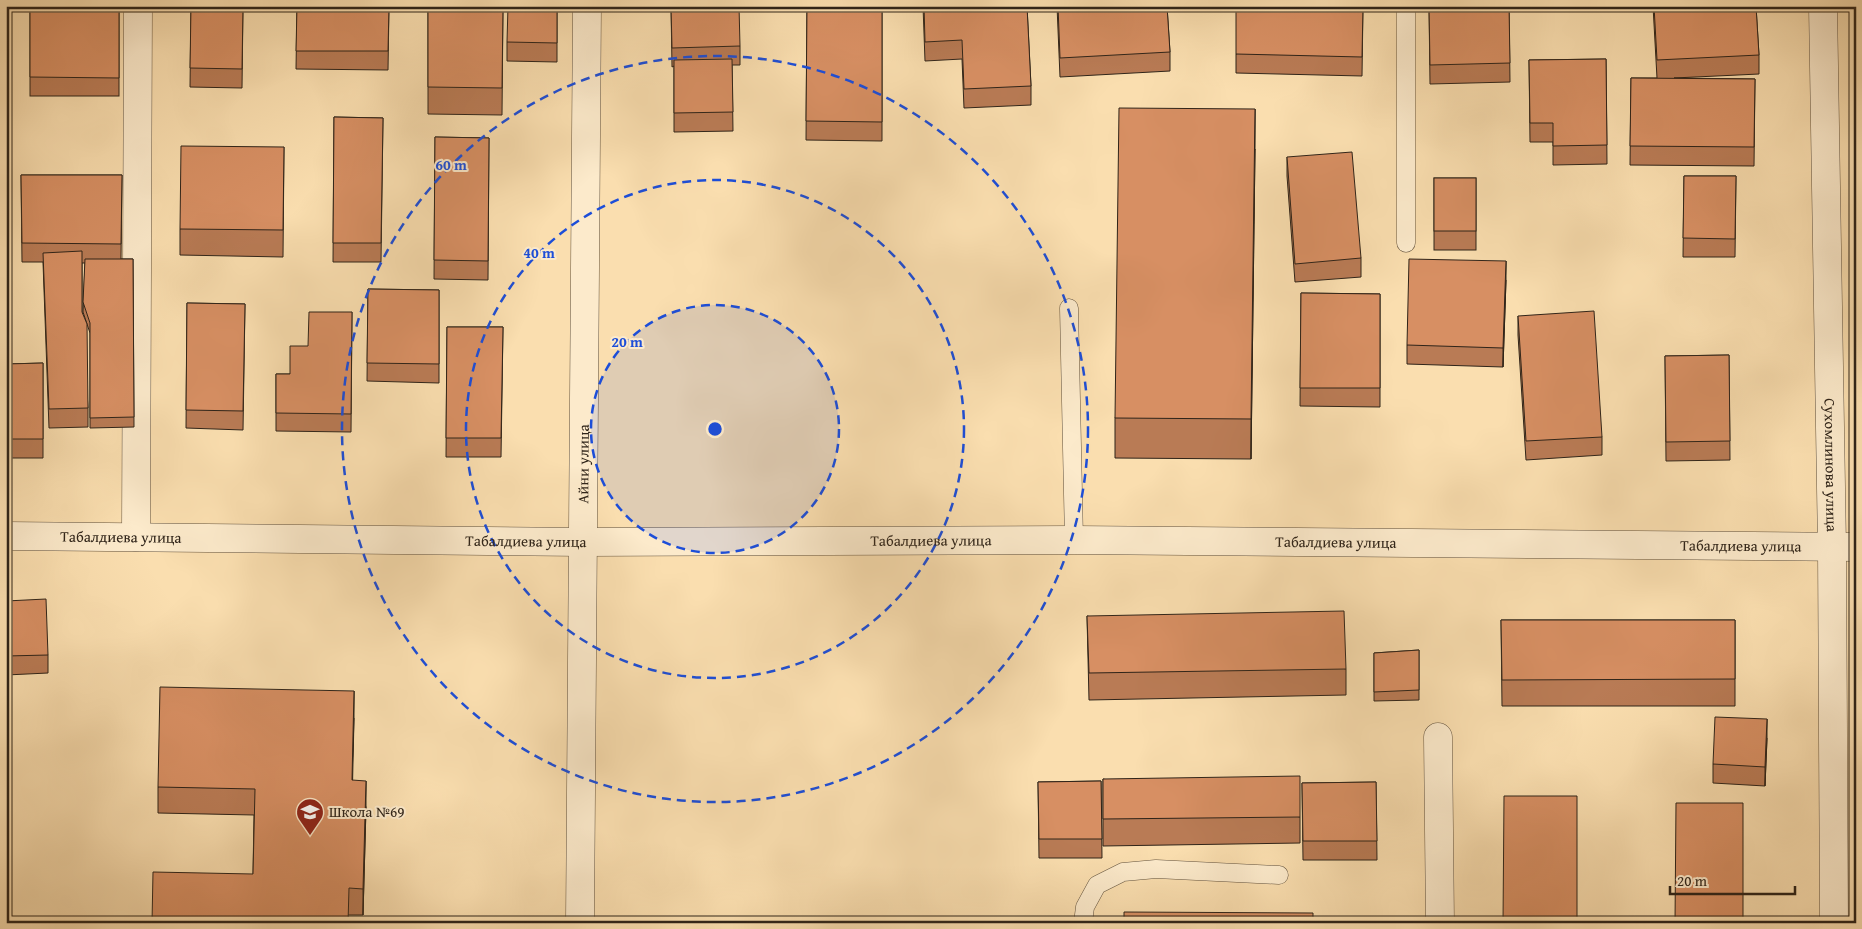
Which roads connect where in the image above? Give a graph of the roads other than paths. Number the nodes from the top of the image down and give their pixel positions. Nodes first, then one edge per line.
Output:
1 (138, 6) edge
2 (587, 6) edge
3 (1406, 6) edge
4 (1823, 6) edge
5 (1406, 243) dead end
6 (1069, 308) dead end
7 (6, 536) edge
8 (136, 537) junction
9 (1074, 540) junction
10 (583, 542) junction
11 (1844, 547) edge
12 (1438, 737) dead end
13 (1279, 875) dead end
14 (580, 923) edge
15 (1082, 923) edge
16 (1440, 923) edge
17 (1834, 923) edge

1 - 8 street
2 - 10 street, Айни улица
3 - 5 lane
4 - 11 street, Сухомлинова улица
6 - 9 lane
7 - 8 street, Табалдиева улица
8 - 10 street, Табалдиева улица
9 - 10 street, Табалдиева улица
9 - 11 street, Табалдиева улица
10 - 14 street, Айни улица
11 - 17 street, Сухомлинова улица
12 - 16 street
13 - 15 lane

